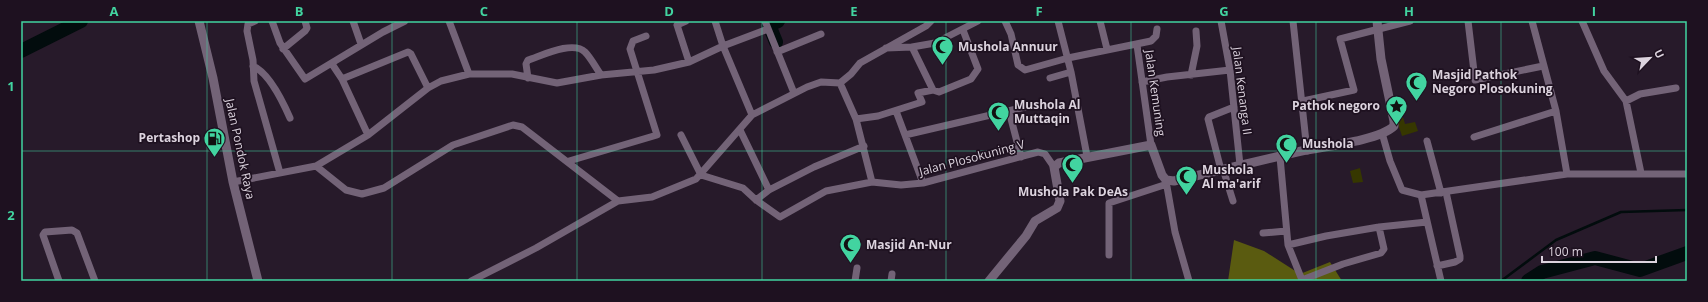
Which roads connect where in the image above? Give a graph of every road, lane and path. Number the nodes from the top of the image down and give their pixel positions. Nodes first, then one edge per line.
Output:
1 (199, 21) edge
2 (255, 21) edge
3 (272, 21) edge
4 (305, 21) edge
5 (353, 21) edge
6 (405, 21) edge
7 (449, 21) edge
8 (686, 21) edge
9 (715, 21) edge
10 (765, 21) edge
11 (931, 21) edge
12 (978, 21) edge
13 (1005, 21) edge
14 (1058, 21) edge
15 (1100, 21) edge
16 (1221, 21) edge
17 (1292, 21) edge
18 (1410, 21) edge
19 (1468, 21) edge
20 (1532, 21) edge
21 (1582, 21) edge
22 (1377, 25) edge
23 (768, 29) junction
24 (1157, 29) dead end
25 (963, 30) junction
26 (1196, 31) dead end
27 (821, 34) dead end
28 (646, 36) dead end
29 (361, 44) junction
30 (1137, 45) junction
31 (722, 46) junction
32 (912, 47) junction
33 (886, 48) junction
34 (283, 49) junction
35 (1107, 49) junction
36 (777, 52) junction
37 (1068, 58) junction
38 (689, 62) junction
39 (332, 64) junction
40 (253, 66) junction
41 (1543, 66) junction
42 (1230, 70) junction
43 (1071, 72) junction
44 (637, 73) junction
45 (469, 74) junction
46 (601, 75) junction
47 (1191, 75) junction
48 (528, 78) junction
49 (1050, 78) dead end
50 (342, 79) junction
51 (1142, 82) junction
52 (840, 83) junction
53 (428, 88) junction
54 (1676, 88) dead end
55 (933, 90) junction
56 (794, 93) junction
57 (1303, 101) junction
58 (1626, 101) junction
59 (1025, 107) dead end
60 (1234, 107) junction
61 (896, 111) junction
62 (1008, 111) junction
63 (1556, 111) junction
64 (752, 115) junction
65 (290, 118) dead end
66 (856, 119) junction
67 (740, 130) junction
68 (1382, 133) junction
69 (368, 135) junction
70 (681, 135) dead end
71 (905, 135) junction
72 (1474, 137) dead end
73 (1427, 140) dead end
74 (1151, 145) junction
75 (864, 146) junction
76 (1307, 151) junction
77 (1087, 156) junction
78 (1021, 157) junction
79 (1280, 157) junction
80 (569, 161) junction
81 (1240, 165) junction
82 (316, 166) junction
83 (1054, 167) junction
84 (1222, 170) junction
85 (280, 173) junction
86 (1641, 173) junction
87 (1567, 174) junction
88 (1687, 174) edge
89 (701, 175) junction
90 (234, 182) junction
91 (872, 182) junction
92 (1166, 182) junction
93 (923, 184) junction
94 (769, 190) junction
95 (1443, 192) junction
96 (1421, 195) junction
97 (756, 200) junction
98 (618, 201) junction
99 (1234, 201) dead end
100 (1427, 222) junction
101 (1379, 227) junction
102 (1286, 231) junction
103 (1262, 233) dead end
104 (1288, 245) junction
105 (1109, 255) dead end
106 (1437, 266) junction
107 (857, 268) dead end
108 (1302, 280) edge
109 (59, 281) edge
110 (95, 281) edge
111 (258, 281) edge
112 (471, 281) edge
113 (855, 281) edge
114 (989, 281) edge
115 (1189, 281) edge
116 (1440, 281) edge

1 - 90 street, Jalan Pondok Raya
2 - 40 street
3 - 34 street
4 - 34 street
5 - 29 street
6 - 29 street
7 - 45 street
8 - 38 street
9 - 31 street
10 - 23 street
11 - 33 street
12 - 25 street
13 - 37 street
14 - 37 street
15 - 35 street
16 - 42 street, Jalan Kenanga II
17 - 57 street
18 - 22 street
19 - 41 street
20 - 41 street
21 - 58 street
22 - 57 street
22 - 68 street
23 - 31 street
23 - 36 street
24 - 30 street
25 - 32 street
25 - 55 street
26 - 47 street
27 - 36 street
28 - 44 street
29 - 39 street
30 - 35 street
30 - 51 street, Jalan Kemuning
31 - 38 street
31 - 64 street
32 - 33 street
32 - 55 street
33 - 52 street
34 - 39 street
35 - 37 street
36 - 56 street
37 - 43 street
38 - 44 street
39 - 50 street
40 - 65 street
40 - 85 street
41 - 63 street
42 - 47 street
42 - 60 street, Jalan Kenanga II
43 - 49 street
43 - 77 street
44 - 46 street
44 - 80 street
45 - 48 street
45 - 53 street
46 - 48 street
46 - 48 street
47 - 51 street
50 - 53 street
50 - 69 street
51 - 74 street, Jalan Kemuning
52 - 56 street
52 - 66 street
53 - 69 street
54 - 58 street
55 - 61 street
56 - 64 street
57 - 76 street
58 - 86 street
59 - 62 street
60 - 81 street, Jalan Kenanga II
60 - 84 street
61 - 66 street
61 - 71 street
62 - 71 street
62 - 78 street
63 - 72 street
63 - 87 street
64 - 67 street
66 - 75 street
67 - 89 street
67 - 94 street
68 - 76 street
68 - 96 street
69 - 82 street
70 - 89 street
71 - 93 street
73 - 95 street
74 - 77 street
74 - 92 street
75 - 91 street
75 - 94 street
76 - 79 street
77 - 83 street
78 - 83 street, Jalan Plosokuning V
78 - 93 street, Jalan Plosokuning V
79 - 81 street
79 - 102 street
80 - 82 street
80 - 98 street
81 - 84 street
82 - 85 street
83 - 114 street
84 - 92 street
84 - 99 street
85 - 90 street
86 - 87 street
86 - 88 street
87 - 95 street
89 - 97 street
89 - 98 street
90 - 111 street, Jalan Pondok Raya
91 - 93 street, Jalan Plosokuning V
91 - 97 street, Jalan Plosokuning V
92 - 105 street
92 - 115 street
94 - 97 street
95 - 96 street
95 - 106 street
96 - 100 street
98 - 112 street
100 - 101 street
100 - 106 street
101 - 104 street
101 - 108 street
102 - 103 street
102 - 104 street
104 - 108 street
106 - 116 street
107 - 113 street
109 - 110 street

